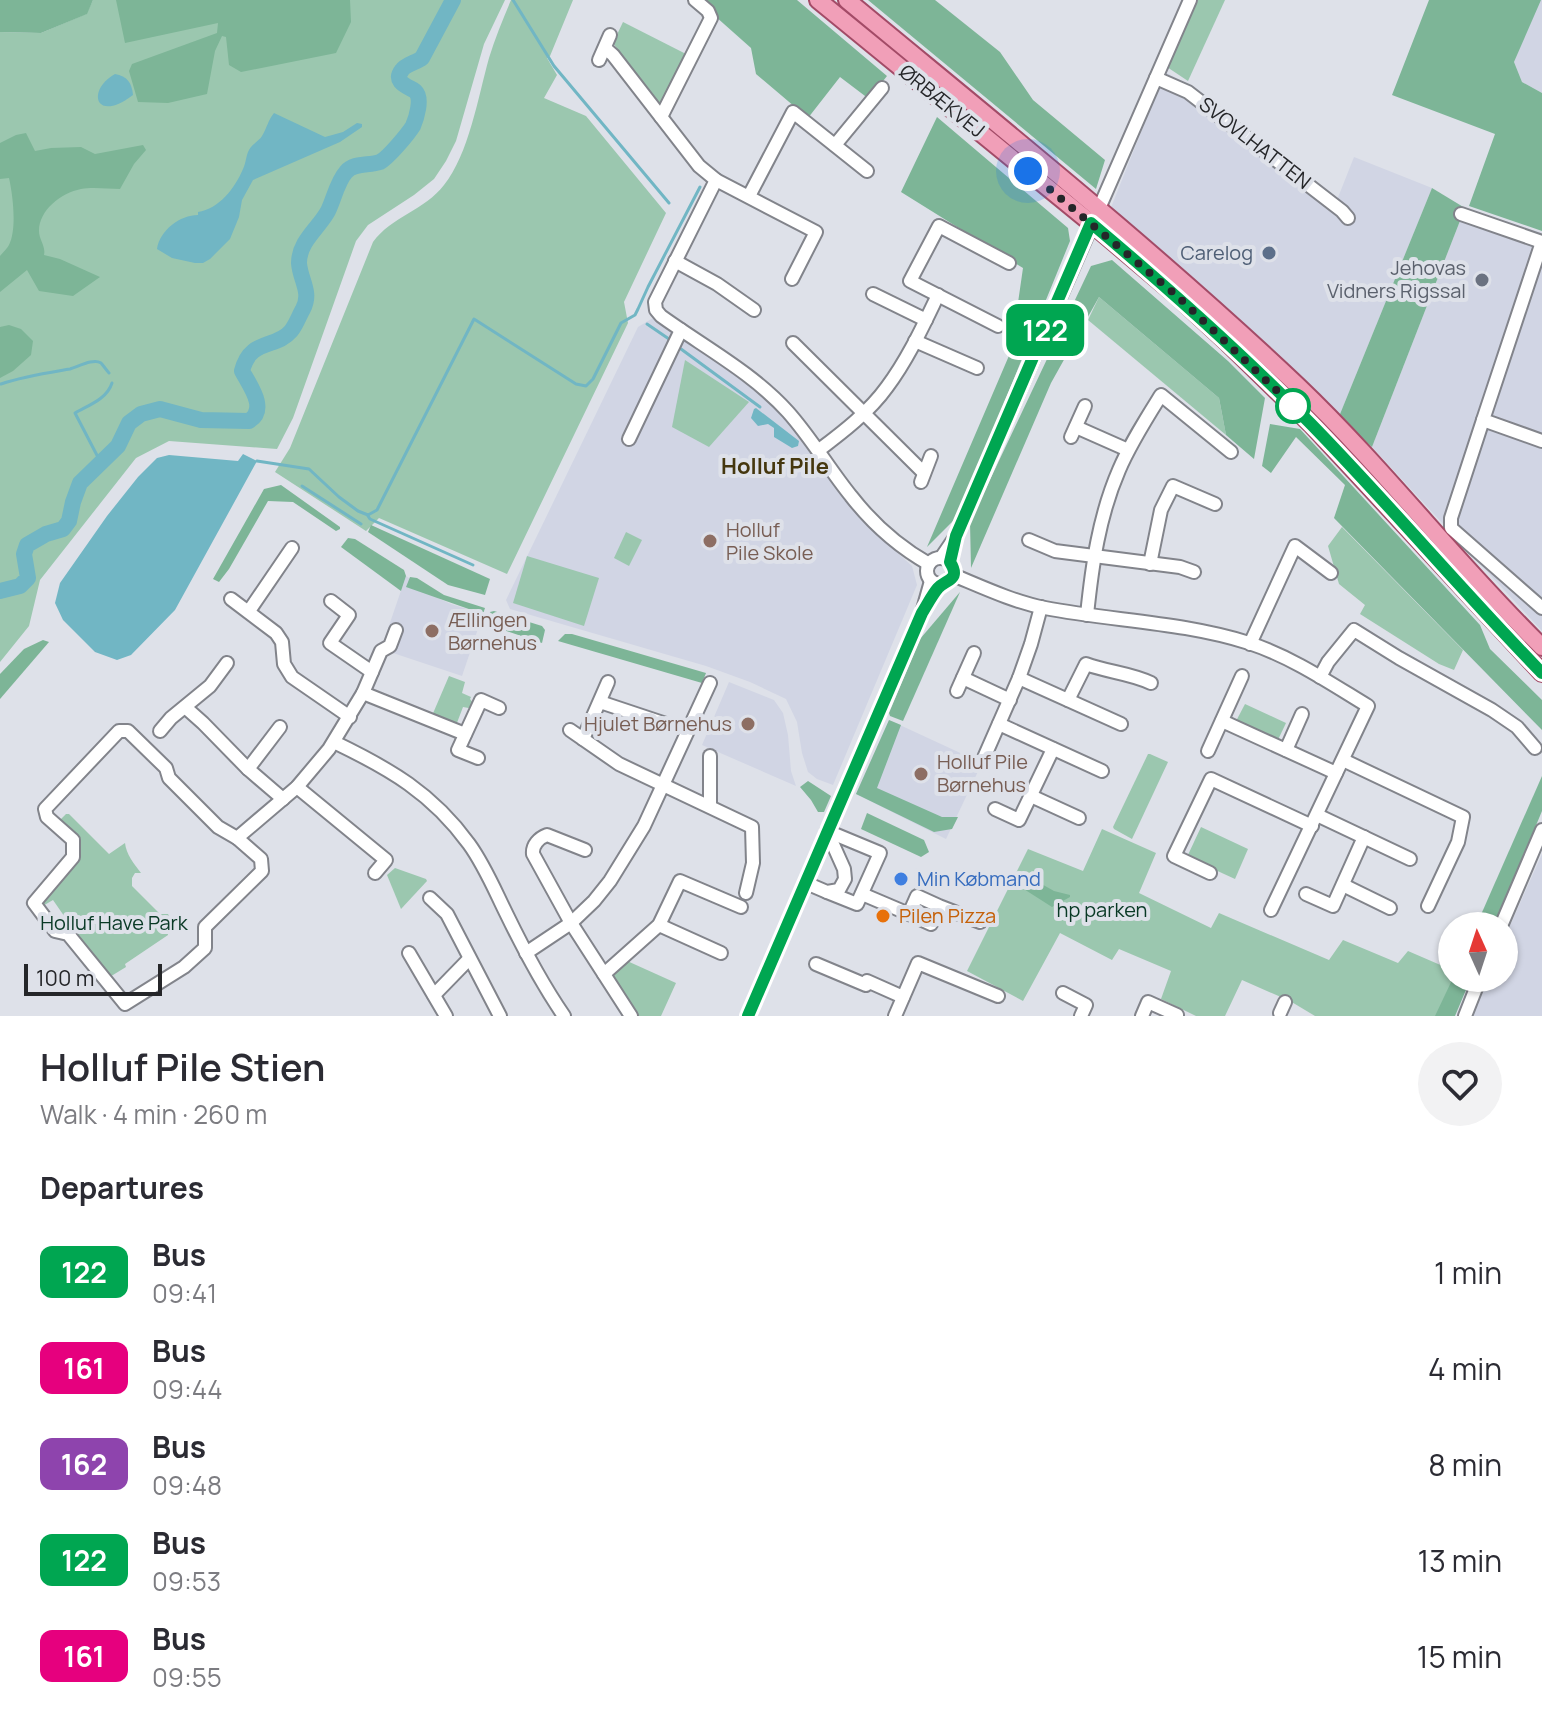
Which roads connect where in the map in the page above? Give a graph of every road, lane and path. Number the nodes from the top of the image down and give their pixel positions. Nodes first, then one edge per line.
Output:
1 (695, 0) edge
2 (818, 0) edge
3 (847, 0) edge
4 (1190, 0) edge
5 (610, 35) dead end
6 (1156, 78) junction
7 (882, 88) dead end
8 (661, 117) junction
9 (835, 145) junction
10 (867, 171) dead end
11 (716, 180) junction
12 (749, 196) junction
13 (1461, 214) dead end
14 (1094, 215) junction
15 (1348, 218) dead end
16 (1542, 242) edge
17 (675, 261) junction
18 (1009, 263) dead end
19 (792, 279) dead end
20 (873, 294) dead end
21 (938, 295) junction
22 (754, 310) dead end
23 (926, 320) junction
24 (998, 326) dead end
25 (681, 330) junction
26 (915, 341) junction
27 (793, 343) dead end
28 (977, 368) dead end
29 (1085, 406) dead end
30 (863, 414) junction
31 (1483, 420) junction
32 (629, 439) dead end
33 (1542, 441) edge
34 (819, 450) junction
35 (1128, 450) junction
36 (1231, 452) dead end
37 (931, 456) dead end
38 (1215, 504) dead end
39 (1029, 540) dead end
40 (292, 548) dead end
41 (1094, 557) junction
42 (1150, 564) junction
43 (943, 565) junction
44 (1194, 572) dead end
45 (1331, 573) dead end
46 (936, 583) junction
47 (231, 599) dead end
48 (331, 601) dead end
49 (1041, 607) junction
50 (1542, 608) edge
51 (249, 611) junction
52 (1087, 615) junction
53 (396, 630) dead end
54 (1250, 644) junction
55 (1542, 647) edge
56 (974, 653) dead end
57 (1526, 657) junction
58 (227, 663) dead end
59 (1542, 665) edge
60 (372, 672) junction
61 (1542, 673) edge
62 (1242, 676) dead end
63 (1320, 677) junction
64 (963, 678) junction
65 (1019, 678) junction
66 (608, 682) dead end
67 (710, 683) dead end
68 (1151, 683) dead end
69 (957, 691) dead end
70 (363, 693) junction
71 (1010, 700) junction
72 (1068, 700) junction
73 (600, 702) junction
74 (185, 707) junction
75 (499, 708) dead end
76 (1302, 714) dead end
77 (350, 717) junction
78 (1222, 721) junction
79 (999, 724) junction
80 (1121, 724) dead end
81 (669, 725) dead end
82 (280, 727) dead end
83 (570, 730) dead end
84 (160, 731) dead end
85 (465, 734) junction
86 (583, 739) junction
87 (334, 742) junction
88 (1535, 748) dead end
89 (1053, 749) junction
90 (1286, 750) junction
91 (1208, 751) dead end
92 (710, 756) dead end
93 (478, 758) dead end
94 (983, 760) dead end
95 (1343, 760) junction
96 (248, 769) junction
97 (1102, 771) dead end
98 (1336, 773) junction
99 (663, 784) junction
100 (297, 787) junction
101 (1031, 796) junction
102 (283, 799) junction
103 (710, 806) junction
104 (995, 809) dead end
105 (1079, 818) dead end
106 (1315, 821) junction
107 (827, 831) junction
108 (1541, 835) edge
109 (1364, 837) junction
110 (237, 838) junction
111 (585, 850) dead end
112 (1410, 859) dead end
113 (375, 873) dead end
114 (1210, 873) dead end
115 (806, 883) junction
116 (1343, 885) junction
117 (827, 892) junction
118 (746, 893) dead end
119 (862, 894) junction
120 (1306, 894) dead end
121 (430, 898) dead end
122 (939, 906) junction
123 (1428, 906) dead end
124 (741, 907) dead end
125 (1390, 908) dead end
126 (1271, 910) dead end
127 (1507, 912) edge
128 (909, 914) junction
129 (980, 922) dead end
130 (571, 923) junction
131 (659, 925) junction
132 (409, 953) dead end
133 (526, 953) junction
134 (721, 953) dead end
135 (469, 959) junction
136 (816, 964) dead end
137 (604, 974) junction
138 (1474, 992) edge
139 (1063, 993) dead end
140 (434, 995) junction
141 (998, 996) dead end
142 (903, 997) junction
143 (124, 1010) edge
144 (1177, 1015) edge
145 (446, 1016) edge
146 (500, 1016) edge
147 (564, 1016) edge
148 (631, 1016) edge
149 (748, 1016) edge
150 (895, 1016) edge
151 (1081, 1016) edge
152 (1142, 1016) edge
153 (1465, 1016) edge

1 - 8 street
2 - 14 main road, ØRBÆKVEJ
3 - 14 main road, ØRBÆKVEJ
4 - 6 street
5 - 8 street
6 - 14 street
6 - 15 street, SVOVLHATTEN
7 - 9 street
8 - 11 street
9 - 10 street
9 - 12 street
11 - 12 street
11 - 17 street
12 - 19 street
13 - 16 street
14 - 43 street
14 - 55 main road, ØRBÆKVEJ
14 - 57 main road, ØRBÆKVEJ
16 - 31 street
17 - 22 street
17 - 25 street
18 - 21 street
20 - 23 street
21 - 23 street
21 - 24 street
23 - 26 street
25 - 32 street
25 - 34 street
26 - 28 street
26 - 30 street
27 - 30 street
29 - 35 street
30 - 34 street
30 - 37 street
31 - 33 street
31 - 50 street
34 - 43 street
35 - 36 street
35 - 41 street
38 - 42 street
39 - 41 street
40 - 51 street
41 - 42 street
41 - 52 street
42 - 44 street
43 - 46 street
43 - 46 street
43 - 49 street
45 - 54 street
46 - 107 street
47 - 51 street
48 - 60 street
49 - 52 street
49 - 65 street
51 - 77 street
52 - 54 street
53 - 60 street
54 - 63 street
56 - 64 street
57 - 59 main road
57 - 61 main road, ØRBÆKVEJ
58 - 74 street
60 - 70 street
62 - 78 street
63 - 88 street
63 - 95 street
64 - 69 street
64 - 71 street
65 - 71 street
65 - 72 street
66 - 73 street
67 - 99 street
68 - 72 street
70 - 77 street
70 - 85 street
71 - 79 street
72 - 80 street
73 - 81 street
73 - 86 street
74 - 84 street
74 - 96 street
75 - 85 street
76 - 90 street
77 - 87 street
78 - 90 street
78 - 91 street
79 - 89 street
79 - 94 street
82 - 96 street
83 - 86 street
85 - 93 street
86 - 99 street
87 - 100 street
87 - 133 street
89 - 97 street
89 - 101 street
90 - 98 street
92 - 103 street
95 - 98 street
95 - 123 street
96 - 102 street
98 - 106 street
99 - 103 street
99 - 130 street
100 - 102 street
100 - 113 street
101 - 104 street
101 - 105 street
102 - 110 street
103 - 118 street
106 - 109 street
106 - 114 street
106 - 126 street
107 - 115 street
107 - 117 street
107 - 119 street
108 - 127 street
109 - 112 street
109 - 116 street
110 - 143 street
110 - 143 street
111 - 130 street
115 - 117 street
115 - 149 street
116 - 120 street
116 - 125 street
117 - 119 street
119 - 128 street
121 - 135 street
122 - 128 street
122 - 128 street
122 - 129 street
124 - 131 street
130 - 133 street
130 - 137 street
131 - 134 street
131 - 137 street
132 - 140 street
133 - 147 street
135 - 140 street
135 - 146 street
136 - 142 street
137 - 148 street
138 - 153 street
139 - 151 street
140 - 145 street
141 - 142 street
142 - 150 street
144 - 152 street

